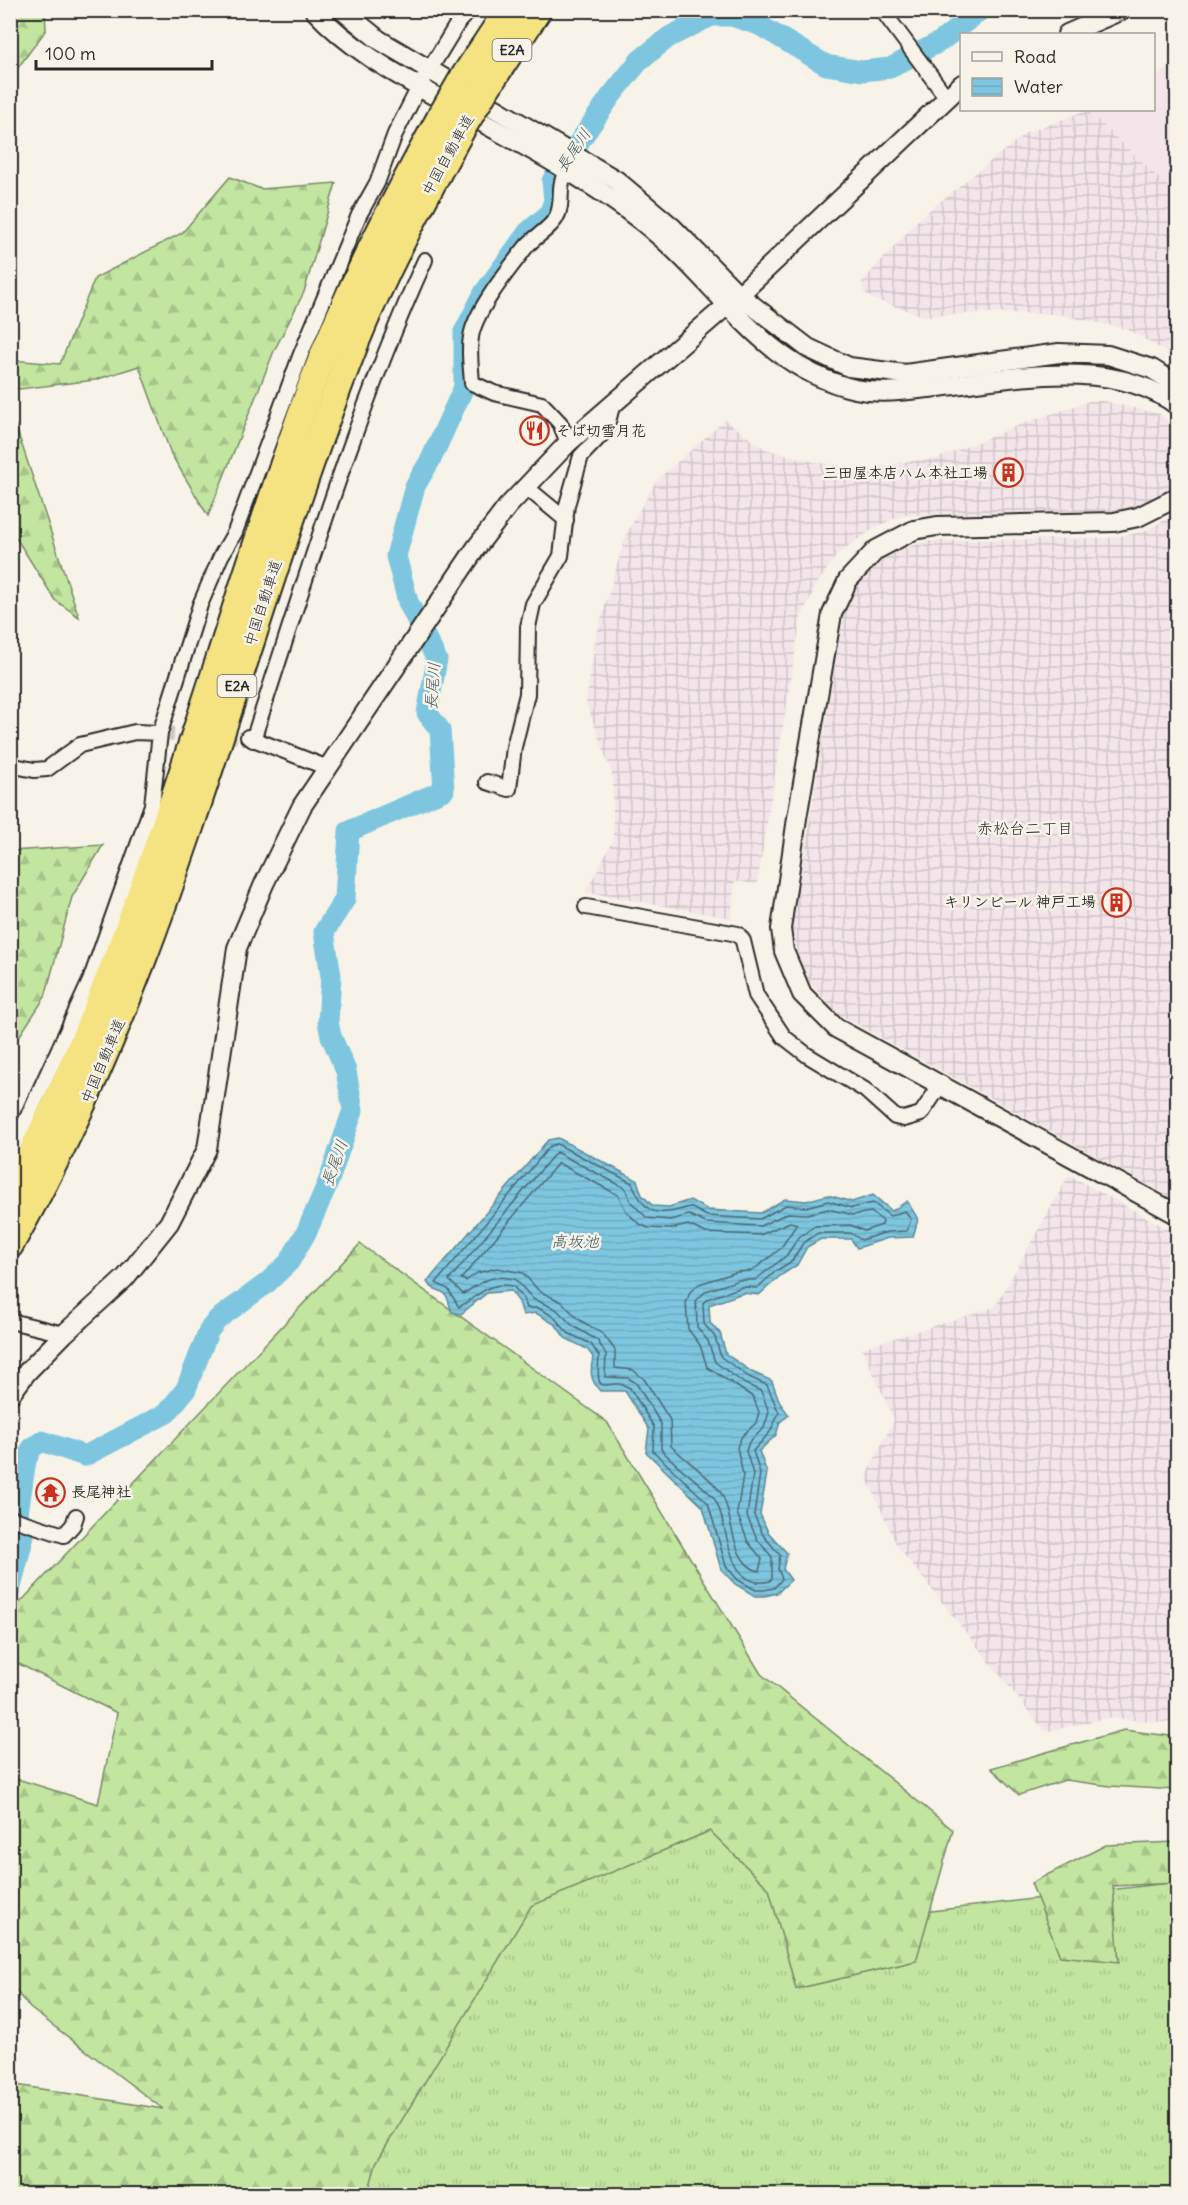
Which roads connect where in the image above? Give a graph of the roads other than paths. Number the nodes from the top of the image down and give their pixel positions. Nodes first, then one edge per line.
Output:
1 (314, 10) edge
2 (342, 10) edge
3 (470, 10) edge
4 (508, 10) edge
5 (538, 10) edge
6 (882, 10) edge
7 (1122, 10) edge
8 (1068, 33) edge
9 (430, 71) junction
10 (475, 84) junction
11 (960, 86) edge
12 (419, 87) junction
13 (947, 98) junction
14 (452, 121) junction
15 (567, 171) junction
16 (425, 260) dead end
17 (733, 300) junction
18 (1178, 385) edge
19 (612, 406) junction
20 (1178, 406) edge
21 (568, 443) junction
22 (526, 487) junction
23 (1178, 497) edge
24 (566, 520) junction
25 (160, 734) junction
26 (10, 765) edge
27 (328, 768) junction
28 (488, 782) dead end
29 (585, 907) dead end
30 (940, 1084) junction
31 (10, 1155) edge
32 (10, 1195) edge
33 (1178, 1215) edge
34 (10, 1245) edge
35 (10, 1321) edge
36 (64, 1334) junction
37 (10, 1395) edge
38 (76, 1516) dead end
39 (10, 1518) edge

1 - 12 street
2 - 9 street
3 - 9 street
4 - 10 highway, 中国自動車道 / E2A
5 - 10 highway, 中国自動車道 / E2A
6 - 13 street
7 - 8 street
9 - 12 street
9 - 17 street
10 - 14 highway, 中国自動車道 / E2A, bridge
11 - 13 street
12 - 15 street
12 - 25 street
13 - 17 street
14 - 32 highway, 中国自動車道 / E2A
14 - 34 highway, 中国自動車道 / E2A
15 - 17 street
15 - 21 street
16 - 27 street
17 - 18 street
17 - 19 street
17 - 20 street
19 - 21 street
19 - 24 street
21 - 22 street
22 - 24 street
22 - 27 street
23 - 30 street
24 - 28 street
25 - 26 street
25 - 31 street
27 - 36 street
29 - 30 street
30 - 33 street
35 - 36 street
36 - 37 street
38 - 39 street

